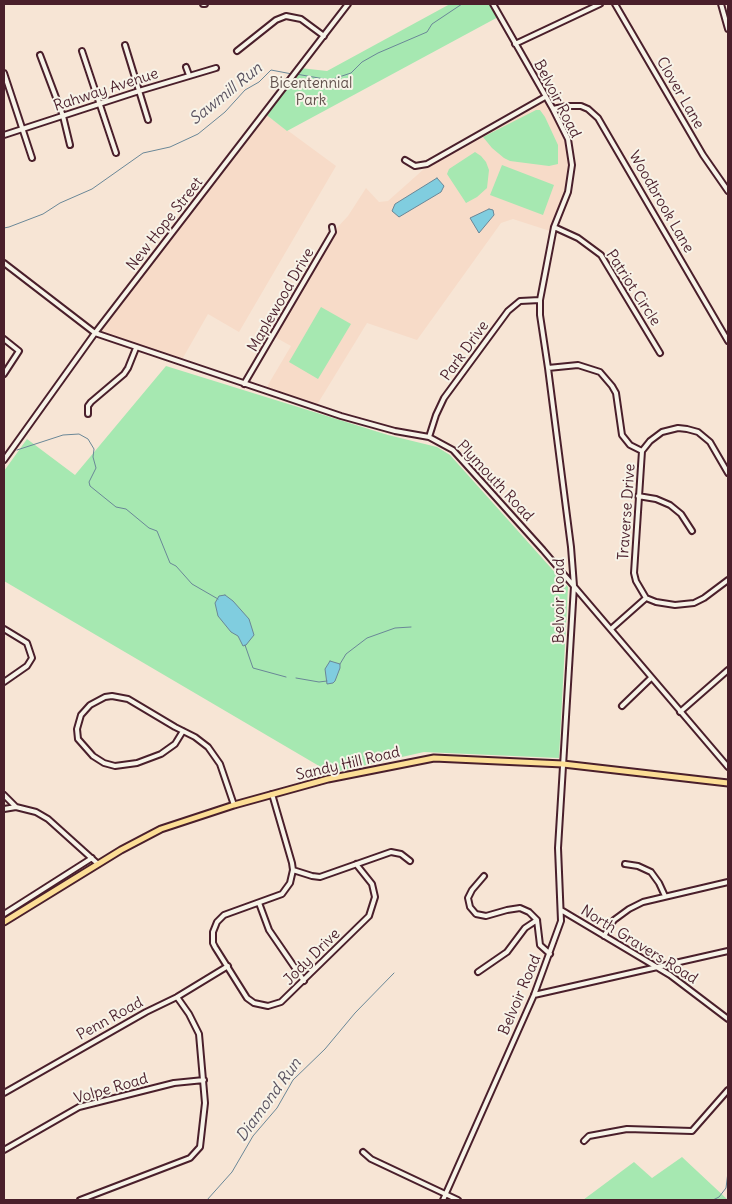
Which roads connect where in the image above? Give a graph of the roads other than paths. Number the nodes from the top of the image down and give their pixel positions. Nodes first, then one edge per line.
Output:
1 (348, 4) edge
2 (493, 4) edge
3 (600, 4) edge
4 (615, 4) edge
5 (721, 4) edge
6 (728, 29) edge
7 (324, 36) junction
8 (515, 44) junction
9 (125, 45) dead end
10 (82, 51) dead end
11 (237, 51) dead end
12 (40, 55) dead end
13 (186, 67) dead end
14 (216, 68) dead end
15 (4, 73) edge
16 (189, 75) junction
17 (139, 91) junction
18 (545, 97) junction
19 (99, 104) junction
20 (553, 109) junction
21 (63, 116) junction
22 (148, 120) dead end
23 (24, 129) junction
24 (4, 135) edge
25 (70, 144) dead end
26 (116, 153) dead end
27 (32, 158) dead end
28 (405, 160) dead end
29 (728, 191) edge
30 (332, 227) dead end
31 (554, 227) junction
32 (4, 263) edge
33 (540, 300) junction
34 (95, 333) junction
35 (726, 333) edge
36 (4, 339) edge
37 (728, 341) edge
38 (136, 348) junction
39 (660, 353) dead end
40 (548, 368) junction
41 (4, 374) edge
42 (244, 384) junction
43 (88, 414) dead end
44 (429, 437) junction
45 (642, 452) junction
46 (4, 460) edge
47 (728, 473) edge
48 (638, 496) junction
49 (692, 530) dead end
50 (728, 580) edge
51 (574, 586) junction
52 (646, 598) junction
53 (4, 629) edge
54 (610, 629) junction
55 (728, 670) edge
56 (652, 678) junction
57 (4, 682) edge
58 (622, 706) dead end
59 (680, 712) junction
60 (183, 731) junction
61 (563, 764) junction
62 (728, 767) edge
63 (728, 783) edge
64 (272, 794) junction
65 (4, 795) edge
66 (234, 805) junction
67 (16, 807) junction
68 (4, 810) edge
69 (92, 858) junction
70 (410, 861) dead end
71 (98, 864) junction
72 (356, 864) junction
73 (625, 864) dead end
74 (293, 870) junction
75 (484, 876) dead end
76 (728, 882) edge
77 (664, 896) junction
78 (259, 903) junction
79 (561, 910) junction
80 (4, 914) edge
81 (537, 920) junction
82 (4, 922) edge
83 (604, 936) junction
84 (728, 951) edge
85 (550, 954) junction
86 (228, 966) junction
87 (658, 968) junction
88 (478, 972) dead end
89 (304, 981) junction
90 (534, 995) junction
91 (177, 997) junction
92 (728, 1019) edge
93 (204, 1080) junction
94 (728, 1090) edge
95 (4, 1093) edge
96 (584, 1141) dead end
97 (4, 1150) edge
98 (363, 1152) dead end
99 (446, 1194) junction
100 (80, 1200) edge
101 (443, 1200) edge
102 (458, 1200) edge

1 - 7 street, New Hope Street
2 - 8 street, Belvoir Road
3 - 8 street
4 - 29 street, Clover Lane
5 - 6 street
7 - 11 street
7 - 34 street, New Hope Street
8 - 18 street, Belvoir Road
9 - 17 street
10 - 19 street
12 - 21 street
13 - 16 street
14 - 16 street, Rahway Avenue
15 - 23 street
16 - 17 street, Rahway Avenue
17 - 19 street, Rahway Avenue
17 - 22 street
18 - 20 street, Belvoir Road
18 - 28 street
19 - 21 street, Rahway Avenue
19 - 26 street
20 - 31 street, Belvoir Road
20 - 35 street, Woodbrook Lane
21 - 23 street, Rahway Avenue
21 - 25 street
23 - 24 street, Rahway Avenue
23 - 27 street
30 - 42 street, Maplewood Drive
31 - 33 street, Belvoir Road
31 - 39 street, Patriot Circle
32 - 34 street, Plymouth Road
33 - 40 street, Belvoir Road
33 - 44 street, Park Drive
34 - 38 street, Plymouth Road
34 - 46 street, New Hope Street
35 - 37 street, Woodbrook Lane
36 - 41 street
38 - 42 street, Plymouth Road
38 - 43 street
40 - 45 street
40 - 51 street, Belvoir Road
42 - 44 street, Plymouth Road
44 - 51 street, Plymouth Road
45 - 47 street, Traverse Drive
45 - 48 street, Traverse Drive
48 - 49 street
48 - 52 street, Traverse Drive
50 - 52 street
51 - 54 street, Plymouth Road
51 - 61 street, Belvoir Road
52 - 54 street
53 - 57 street
54 - 56 street, Plymouth Road
55 - 59 street
56 - 58 street
56 - 59 street, Plymouth Road
59 - 62 street, Plymouth Road
60 - 60 street
60 - 66 street
61 - 63 main road, Sandy Hill Road
61 - 64 main road, Sandy Hill Road
61 - 79 street, Belvoir Road
64 - 66 main road, Sandy Hill Road
64 - 74 street
65 - 67 street
66 - 71 main road, Sandy Hill Road
67 - 68 street
67 - 69 street
69 - 71 street
69 - 80 street
70 - 72 street
71 - 82 main road, Sandy Hill Road
72 - 74 street
72 - 89 street, Jody Drive
73 - 77 street
74 - 78 street, Jody Drive
75 - 81 street
76 - 77 street
77 - 83 street
78 - 86 street, Jody Drive
78 - 89 street
79 - 83 street, North Gravers Road
79 - 85 street, Belvoir Road
81 - 85 street
81 - 88 street
83 - 87 street, North Gravers Road
84 - 87 street
85 - 90 street, Belvoir Road
86 - 89 street, Jody Drive
86 - 91 street, Penn Road
87 - 90 street
87 - 92 street, North Gravers Road
90 - 99 street, Belvoir Road
91 - 93 street
91 - 95 street, Penn Road
93 - 97 street, Volpe Road
93 - 100 street
94 - 96 street
98 - 99 street
99 - 101 street, Belvoir Road
99 - 102 street

